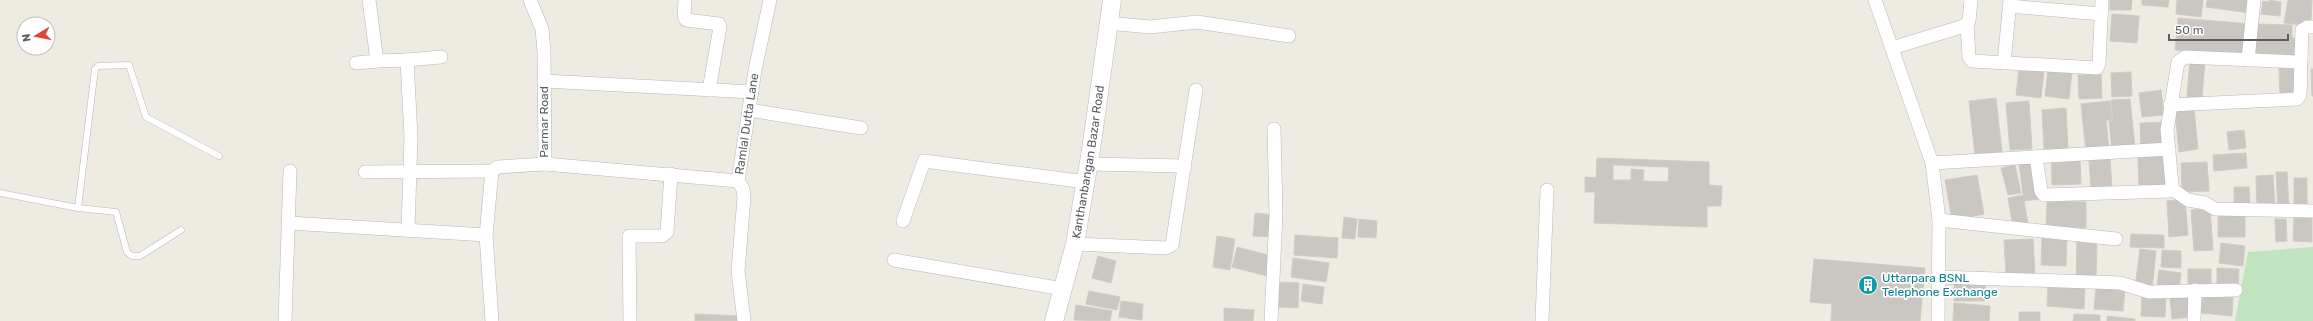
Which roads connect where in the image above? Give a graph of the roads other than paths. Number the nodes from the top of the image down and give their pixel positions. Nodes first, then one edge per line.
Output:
1 (370, 0) edge
2 (530, 0) edge
3 (685, 0) edge
4 (770, 0) edge
5 (1112, 0) edge
6 (1875, 0) edge
7 (1971, 0) edge
8 (2102, 0) edge
9 (2254, 0) edge
10 (2009, 3) edge
11 (2101, 14) junction
12 (1108, 23) junction
13 (1967, 24) junction
14 (2313, 27) edge
15 (1289, 36) dead end
16 (1892, 48) junction
17 (441, 57) dead end
18 (2301, 58) junction
19 (407, 60) junction
20 (2248, 60) junction
21 (377, 61) junction
22 (356, 63) dead end
23 (2004, 63) junction
24 (544, 81) junction
25 (708, 90) junction
26 (1196, 90) dead end
27 (752, 92) junction
28 (2170, 105) junction
29 (749, 110) junction
30 (861, 128) dead end
31 (1274, 128) dead end
32 (2169, 149) junction
33 (219, 156) dead end
34 (2036, 157) junction
35 (545, 164) junction
36 (1089, 164) junction
37 (1932, 164) junction
38 (1185, 166) junction
39 (290, 171) dead end
40 (492, 171) junction
41 (365, 172) dead end
42 (410, 172) junction
43 (671, 174) junction
44 (738, 181) junction
45 (1086, 182) junction
46 (2172, 189) junction
47 (1547, 190) dead end
48 (0, 193) edge
49 (78, 208) junction
50 (2313, 211) edge
51 (903, 220) dead end
52 (1939, 220) junction
53 (288, 223) junction
54 (181, 230) dead end
55 (408, 230) junction
56 (486, 235) junction
57 (2116, 239) dead end
58 (1075, 244) junction
59 (894, 260) dead end
60 (1939, 277) junction
61 (1063, 289) junction
62 (2195, 290) junction
63 (2236, 290) dead end
64 (285, 321) edge
65 (492, 321) edge
66 (630, 321) edge
67 (744, 321) edge
68 (1054, 321) edge
69 (1270, 321) edge
70 (1542, 321) edge
71 (1938, 321) edge
72 (2194, 321) edge

1 - 21 street
2 - 24 street, Parmar Road
3 - 25 street
4 - 27 street, Ramlal Dutta Lane
5 - 12 street, Kanthanbangan Bazar Road
6 - 16 street
7 - 13 street
8 - 11 street
9 - 20 street
10 - 11 street
10 - 23 street
11 - 23 street
12 - 15 street
12 - 36 street, Kanthanbangan Bazar Road
13 - 16 street
13 - 23 street
14 - 18 street
16 - 37 street
17 - 19 street
18 - 20 street
18 - 28 street
19 - 21 street
19 - 42 street
20 - 28 street
21 - 22 street
24 - 25 street
24 - 35 street, Parmar Road
25 - 27 street
26 - 38 street
27 - 29 street, Ramlal Dutta Lane
28 - 32 street
29 - 30 street
29 - 44 street, Ramlal Dutta Lane
31 - 69 street
32 - 34 street
32 - 46 street
33 - 49 lane
34 - 37 street
34 - 46 street
35 - 40 street, Parmar Road
35 - 43 street
36 - 38 street
36 - 45 street, Kanthanbangan Bazar Road
37 - 52 street
38 - 58 street
39 - 53 street
40 - 42 street, Parmar Road
40 - 56 street
41 - 42 street, Parmar Road
42 - 55 street
43 - 44 street
43 - 66 street
44 - 67 street, Ramlal Dutta Lane
45 - 51 street
45 - 58 street, Kanthanbangan Bazar Road
46 - 50 street
47 - 70 street
48 - 49 lane
49 - 54 lane
52 - 57 street
52 - 60 street
53 - 55 street
53 - 64 street
55 - 56 street
56 - 65 street
58 - 61 street, Kanthanbangan Bazar Road
59 - 61 street
60 - 62 street
60 - 71 street
61 - 68 street, Kanthanbangan Bazar Road
62 - 63 street
62 - 72 street

